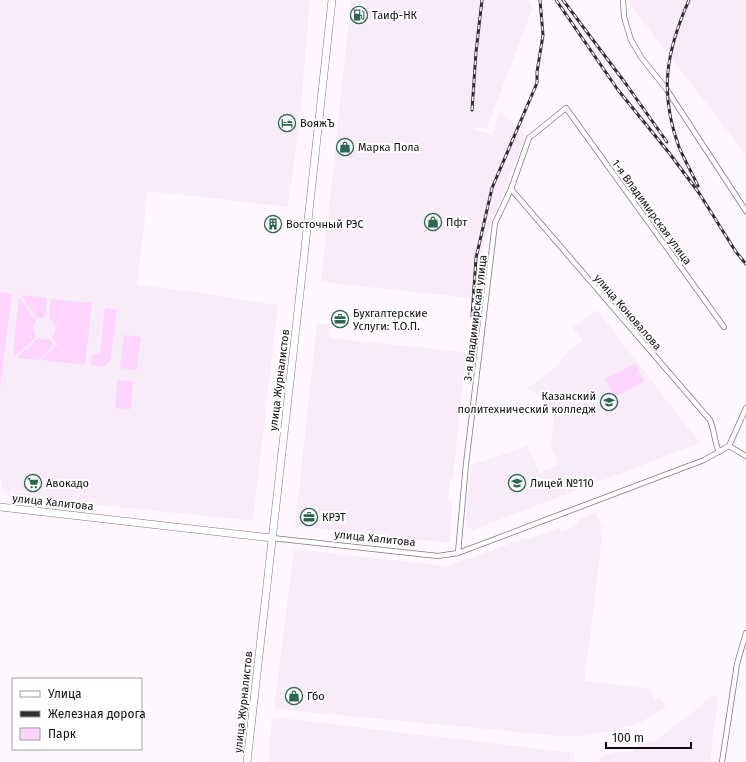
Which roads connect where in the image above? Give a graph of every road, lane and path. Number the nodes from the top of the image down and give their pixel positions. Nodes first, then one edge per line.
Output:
1 (332, 0) edge
2 (624, 0) edge
3 (566, 108) joint
4 (511, 189) junction
5 (746, 211) edge
6 (724, 327) dead end
7 (746, 408) edge
8 (729, 446) junction
9 (719, 452) junction
10 (746, 456) edge
11 (0, 507) edge
12 (272, 538) junction
13 (458, 553) junction
14 (746, 633) edge
15 (247, 762) edge
16 (722, 762) edge

1 - 12 street, улица Журналистов
2 - 5 street
3 - 4 street, 3-я Владимирская улица
3 - 6 street, 1-я Владимирская улица
4 - 9 street, улица Коновалова
4 - 13 street, 3-я Владимирская улица
7 - 8 street
8 - 9 street, улица Халитова
8 - 10 street
9 - 13 street, улица Халитова
11 - 12 street, улица Халитова
12 - 13 street, улица Халитова
12 - 15 street, улица Журналистов
14 - 16 street

